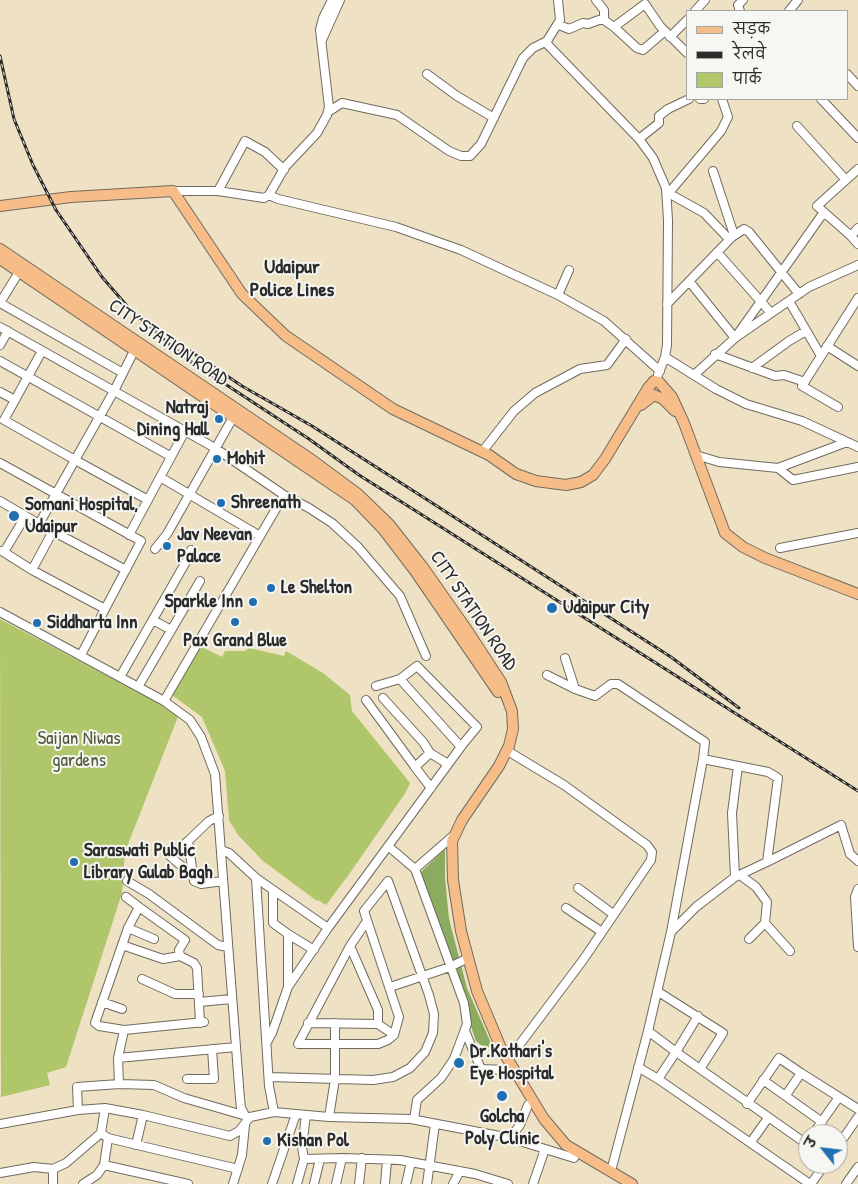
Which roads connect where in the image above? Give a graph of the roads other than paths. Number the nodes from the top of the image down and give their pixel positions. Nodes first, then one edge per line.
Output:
1 (332, 0) edge
2 (340, 0) edge
3 (558, 0) edge
4 (596, 0) edge
5 (705, 0) edge
6 (743, 0) edge
7 (798, 0) edge
8 (644, 2) edge
9 (696, 10) edge
10 (740, 10) edge
11 (790, 10) edge
12 (604, 20) junction
13 (686, 21) edge
14 (559, 25) junction
15 (614, 27) junction
16 (668, 34) junction
17 (547, 41) junction
18 (321, 49) junction
19 (686, 52) edge
20 (427, 74) dead end
21 (848, 75) edge
22 (858, 86) edge
23 (688, 100) edge
24 (722, 100) edge
25 (822, 100) edge
26 (328, 112) junction
27 (494, 118) junction
28 (797, 126) dead end
29 (858, 138) edge
30 (639, 139) junction
31 (858, 169) edge
32 (284, 170) junction
33 (713, 171) dead end
34 (846, 180) junction
35 (173, 191) junction
36 (218, 191) junction
37 (668, 194) junction
38 (269, 195) junction
39 (0, 206) edge
40 (824, 212) junction
41 (858, 228) edge
42 (851, 236) junction
43 (732, 237) junction
44 (858, 244) edge
45 (0, 250) edge
46 (717, 252) junction
47 (0, 259) edge
48 (858, 265) edge
49 (569, 270) dead end
50 (19, 272) junction
51 (782, 272) junction
52 (689, 281) junction
53 (799, 294) junction
54 (558, 295) junction
55 (858, 298) edge
56 (789, 300) junction
57 (761, 301) junction
58 (0, 304) edge
59 (667, 304) junction
60 (856, 308) edge
61 (771, 313) junction
62 (0, 327) edge
63 (8, 331) junction
64 (806, 331) junction
65 (735, 338) junction
66 (626, 339) junction
67 (0, 345) edge
68 (827, 346) junction
69 (42, 351) junction
70 (134, 351) junction
71 (715, 354) junction
72 (821, 356) junction
73 (666, 357) junction
74 (0, 361) edge
75 (858, 366) edge
76 (752, 368) junction
77 (660, 371) junction
78 (123, 373) junction
79 (694, 375) junction
80 (28, 376) junction
81 (655, 381) junction
82 (805, 382) junction
83 (114, 391) junction
84 (0, 392) edge
85 (654, 395) junction
86 (15, 400) junction
87 (838, 407) dead end
88 (235, 413) junction
89 (632, 414) junction
90 (100, 416) junction
91 (681, 416) junction
92 (2, 423) edge
93 (185, 431) junction
94 (847, 442) junction
95 (858, 447) edge
96 (215, 448) junction
97 (482, 452) junction
98 (696, 455) junction
99 (170, 456) junction
100 (75, 460) junction
101 (0, 463) edge
102 (858, 467) edge
103 (778, 468) junction
104 (160, 477) junction
105 (57, 494) junction
106 (189, 494) junction
107 (284, 495) junction
108 (148, 500) junction
109 (0, 501) edge
110 (25, 517) junction
111 (39, 524) junction
112 (53, 531) junction
113 (858, 533) edge
114 (129, 534) junction
115 (260, 536) junction
116 (141, 541) junction
117 (780, 548) dead end
118 (190, 550) dead end
119 (2, 551) edge
120 (32, 570) junction
121 (126, 570) junction
122 (200, 581) dead end
123 (858, 594) edge
124 (105, 609) junction
125 (0, 612) edge
126 (153, 620) junction
127 (170, 630) junction
128 (81, 656) junction
129 (426, 656) dead end
130 (565, 658) dead end
131 (547, 675) dead end
132 (120, 677) junction
133 (400, 679) junction
134 (376, 686) dead end
135 (138, 687) junction
136 (575, 689) junction
137 (383, 698) dead end
138 (366, 700) dead end
139 (164, 701) junction
140 (460, 747) junction
141 (506, 750) junction
142 (430, 753) junction
143 (703, 759) junction
144 (448, 764) junction
145 (738, 766) junction
146 (415, 768) junction
147 (431, 788) junction
148 (219, 816) junction
149 (452, 837) junction
150 (188, 840) junction
151 (388, 846) junction
152 (221, 850) junction
153 (858, 861) edge
154 (767, 862) junction
155 (415, 869) junction
156 (192, 875) junction
157 (737, 876) junction
158 (256, 878) junction
159 (127, 881) dead end
160 (223, 881) junction
161 (578, 888) dead end
162 (858, 889) edge
163 (273, 890) junction
164 (126, 897) dead end
165 (139, 907) junction
166 (566, 908) dead end
167 (614, 914) junction
168 (857, 915) edge
169 (367, 921) junction
170 (765, 923) junction
171 (128, 928) junction
172 (328, 928) junction
173 (602, 932) junction
174 (671, 932) junction
175 (288, 934) junction
176 (154, 939) dead end
177 (748, 939) dead end
178 (122, 944) junction
179 (350, 946) junction
180 (858, 947) edge
181 (228, 948) junction
182 (314, 950) junction
183 (790, 951) dead end
184 (180, 956) junction
185 (466, 959) junction
186 (450, 967) junction
187 (422, 976) junction
188 (142, 979) dead end
189 (288, 987) junction
190 (390, 988) junction
191 (657, 991) junction
192 (199, 998) junction
193 (232, 999) junction
194 (102, 1002) junction
195 (122, 1009) dead end
196 (698, 1016) junction
197 (308, 1023) junction
198 (336, 1023) junction
199 (378, 1024) junction
200 (124, 1030) junction
201 (465, 1031) junction
202 (648, 1031) junction
203 (394, 1035) junction
204 (267, 1042) junction
205 (336, 1044) junction
206 (236, 1047) junction
207 (212, 1049) junction
208 (676, 1052) junction
209 (118, 1058) junction
210 (508, 1065) junction
211 (638, 1067) junction
212 (700, 1069) junction
213 (802, 1073) junction
214 (269, 1077) junction
215 (187, 1079) dead end
216 (335, 1079) junction
217 (658, 1079) junction
218 (763, 1080) junction
219 (120, 1084) junction
220 (786, 1095) junction
221 (839, 1097) junction
222 (528, 1104) junction
223 (747, 1104) junction
224 (105, 1108) junction
225 (858, 1109) edge
226 (78, 1110) junction
227 (274, 1112) junction
228 (143, 1114) junction
229 (296, 1114) junction
230 (306, 1115) junction
231 (329, 1117) junction
232 (858, 1117) edge
233 (768, 1118) junction
234 (245, 1119) junction
235 (414, 1119) junction
236 (822, 1122) joint
237 (0, 1124) edge
238 (435, 1124) junction
239 (850, 1128) junction
240 (848, 1131) edge
241 (101, 1133) junction
242 (858, 1134) edge
243 (798, 1137) edge
244 (108, 1138) junction
245 (510, 1138) junction
246 (751, 1142) junction
247 (136, 1145) junction
248 (544, 1149) junction
249 (575, 1155) junction
250 (342, 1158) junction
251 (362, 1158) junction
252 (304, 1159) junction
253 (320, 1159) junction
254 (386, 1160) junction
255 (410, 1162) junction
256 (104, 1165) junction
257 (431, 1165) junction
258 (53, 1169) junction
259 (238, 1169) junction
260 (460, 1171) junction
261 (611, 1171) junction
262 (857, 1171) edge
263 (0, 1173) edge
264 (477, 1180) edge
265 (53, 1184) edge
266 (84, 1184) edge
267 (188, 1184) edge
268 (233, 1184) edge
269 (272, 1184) edge
270 (297, 1184) edge
271 (314, 1184) edge
272 (336, 1184) edge
273 (359, 1184) edge
274 (385, 1184) edge
275 (406, 1184) edge
276 (427, 1184) edge
277 (454, 1184) edge
278 (508, 1184) edge
279 (533, 1184) edge
280 (619, 1184) edge
281 (632, 1184) edge
282 (810, 1184) edge
283 (846, 1184) edge

1 - 18 street
2 - 18 street
3 - 14 street
4 - 12 street
5 - 9 street
6 - 10 street
7 - 11 street
8 - 15 street
8 - 16 street
12 - 14 street
12 - 15 street
13 - 16 street
14 - 17 street
15 - 16 street
16 - 19 street
17 - 27 street
17 - 30 street
18 - 26 street
20 - 27 street
21 - 22 street
23 - 30 street
24 - 37 street
25 - 29 street
26 - 27 street
26 - 32 street
28 - 34 street
30 - 37 street
31 - 34 street
32 - 36 street
32 - 38 street
33 - 43 street
34 - 40 street
35 - 36 street
35 - 39 main road
35 - 97 main road
36 - 38 street
37 - 43 street
37 - 59 street
38 - 54 street
40 - 42 street
40 - 51 street
41 - 42 street
42 - 44 street
43 - 46 street
43 - 51 street
45 - 88 main road, CITY STATION ROAD
46 - 52 street
46 - 57 street
47 - 50 main road, CITY STATION ROAD
48 - 53 street
49 - 54 street
50 - 58 street
50 - 70 main road, CITY STATION ROAD
51 - 53 street
51 - 57 street
52 - 59 street
52 - 65 street
53 - 56 street
54 - 66 street
55 - 60 street
56 - 61 street
56 - 64 street
57 - 61 street
57 - 65 street
58 - 78 street
59 - 73 street
60 - 68 street
61 - 65 street
62 - 63 street
63 - 67 street
63 - 69 street
64 - 72 street
64 - 76 street
65 - 71 street
66 - 77 street
66 - 97 street
68 - 72 street
68 - 75 street
69 - 80 street
69 - 83 street
70 - 78 street
70 - 88 main road, CITY STATION ROAD
71 - 76 street
71 - 79 street
72 - 82 street
73 - 77 street
73 - 79 street
74 - 80 street
76 - 82 street
77 - 81 street
78 - 83 street
79 - 94 street
80 - 86 street
80 - 90 street
81 - 85 main road
81 - 89 main road
81 - 91 main road
82 - 87 street
83 - 90 street
83 - 93 street
84 - 86 street
85 - 89 main road
85 - 91 main road
86 - 92 street
88 - 96 street
88 - 141 main road, CITY STATION ROAD
88 - 149 main road, CITY STATION ROAD
89 - 97 main road
90 - 99 street
90 - 100 street
91 - 98 main road
92 - 100 street
93 - 96 street
93 - 99 street
94 - 95 street
94 - 103 street
96 - 106 street
96 - 107 street
98 - 103 street
98 - 123 main road
99 - 104 street
100 - 105 street
100 - 108 street
101 - 105 street
102 - 103 street
104 - 106 street
104 - 108 street
105 - 111 street
105 - 114 street
106 - 115 street
106 - 116 street
107 - 115 street
107 - 129 street
108 - 114 street
109 - 110 street
110 - 111 street
110 - 119 street
111 - 112 street
112 - 120 street
112 - 121 street
113 - 117 street
114 - 116 street
115 - 139 street
116 - 121 street
118 - 126 street
119 - 120 street
120 - 124 street
121 - 124 street
122 - 127 street
124 - 128 street
125 - 128 street
126 - 127 street
126 - 132 street
127 - 135 street
128 - 132 street
130 - 136 street
131 - 136 street
132 - 135 street
133 - 134 street
133 - 140 street
133 - 140 street
135 - 139 street
136 - 143 street
137 - 142 street
138 - 146 street
139 - 148 street
140 - 144 street
141 - 149 main road, CITY STATION ROAD
141 - 167 street
142 - 144 street
142 - 146 street
143 - 145 street
143 - 174 street
144 - 147 street
145 - 154 street
145 - 157 street
146 - 147 street
147 - 151 street
148 - 150 street
148 - 152 street
149 - 155 street
149 - 185 main road, CITY STATION ROAD
150 - 156 street
150 - 156 street
151 - 155 street
151 - 172 street
152 - 158 street
152 - 160 street
153 - 154 street
154 - 157 street
155 - 186 street
156 - 160 street
157 - 170 street
157 - 174 street
158 - 163 street
158 - 204 street
159 - 181 street
160 - 181 street
161 - 167 street
162 - 168 street
163 - 172 street
163 - 175 street
164 - 165 street
165 - 171 street
165 - 184 street
166 - 173 street
167 - 173 street
168 - 180 street
169 - 179 street
169 - 187 street
169 - 190 street
170 - 177 street
170 - 183 street
171 - 176 street
171 - 178 street
172 - 182 street
173 - 210 street
174 - 191 street
175 - 182 street
175 - 189 street
178 - 184 street
178 - 194 street
179 - 197 street
179 - 199 street
181 - 193 street
182 - 189 street
184 - 192 street
185 - 186 street
185 - 210 main road, CITY STATION ROAD
186 - 187 street
186 - 201 street
187 - 190 street
187 - 216 street
188 - 192 street
189 - 204 street
190 - 203 street
191 - 196 street
191 - 202 street
192 - 193 street
192 - 200 street
193 - 206 street
194 - 195 street
194 - 200 street
196 - 208 street
196 - 212 street
197 - 198 street
197 - 205 street
198 - 199 street
198 - 205 street
199 - 203 street
200 - 209 street
201 - 210 street
201 - 235 street
202 - 208 street
202 - 211 street
203 - 205 street
204 - 214 street
205 - 216 street
206 - 207 street
206 - 234 street
207 - 209 street
207 - 215 street
208 - 212 street
208 - 217 street
209 - 219 street
210 - 222 main road, CITY STATION ROAD
210 - 249 main road, CITY STATION ROAD
211 - 217 street
211 - 261 street
212 - 223 street
213 - 218 street
213 - 220 street
213 - 221 street
214 - 216 street
214 - 227 street
216 - 231 street
217 - 246 street
218 - 220 street
218 - 223 street
219 - 226 street
219 - 234 street
220 - 236 street
221 - 225 street
221 - 236 street
222 - 245 street
222 - 249 main road, CITY STATION ROAD
223 - 233 street
224 - 226 street
224 - 228 street
224 - 241 street
226 - 237 street
227 - 229 street
227 - 234 street
228 - 234 street
228 - 247 street
229 - 230 street
229 - 269 street
230 - 231 street
230 - 252 street
231 - 235 street
232 - 239 street
233 - 243 street
233 - 246 street
234 - 259 street
235 - 238 street
238 - 245 street
238 - 257 street
239 - 240 street
239 - 242 street
241 - 244 street
241 - 258 street
244 - 247 street
244 - 256 street
245 - 248 street
246 - 282 street
247 - 259 street
248 - 249 street
248 - 279 street
249 - 261 main road
249 - 280 main road
250 - 251 street
250 - 253 street
250 - 272 street
251 - 254 street
251 - 273 street
252 - 253 street
252 - 270 street
253 - 271 street
254 - 255 street
254 - 274 street
255 - 257 street
255 - 275 street
256 - 266 street
256 - 267 street
257 - 260 street
257 - 276 street
258 - 263 street
258 - 265 street
259 - 268 street
260 - 264 street
260 - 277 street
261 - 281 main road
262 - 283 street
264 - 278 street

